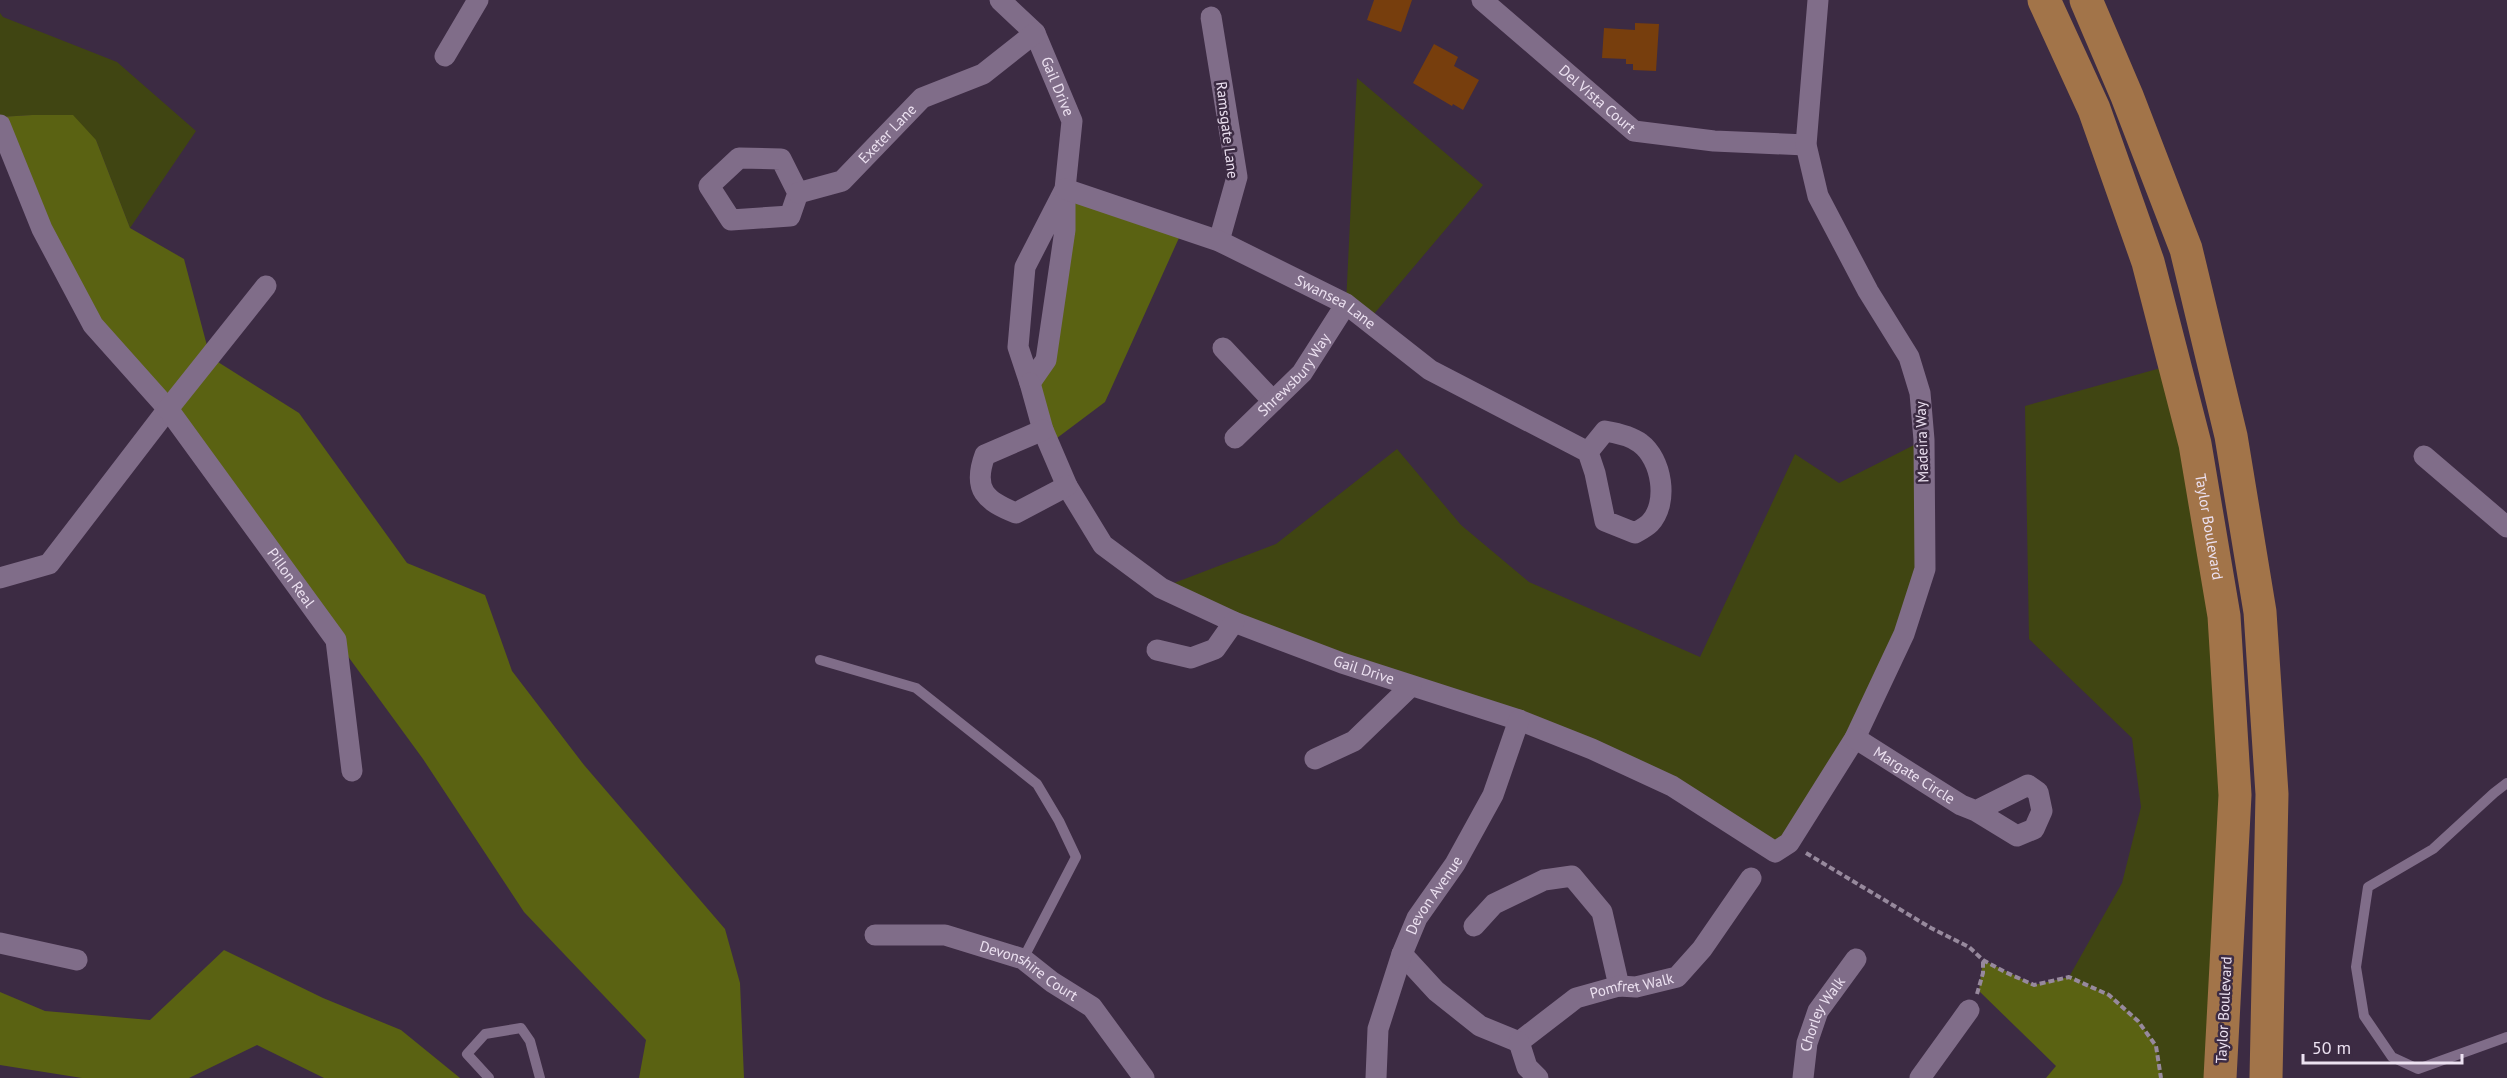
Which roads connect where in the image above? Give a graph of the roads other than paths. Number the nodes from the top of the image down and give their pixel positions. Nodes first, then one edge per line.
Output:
1 (478, 0) edge
2 (1000, 0) edge
3 (1482, 0) edge
4 (1818, 0) edge
5 (2044, 0) edge
6 (2086, 0) edge
7 (1211, 17) dead end
8 (1035, 33) junction
9 (445, 56) dead end
10 (0, 124) edge
11 (1806, 145) junction
12 (1065, 189) junction
13 (798, 193) dead end
14 (1219, 241) junction
15 (266, 286) dead end
16 (1346, 304) junction
17 (1224, 348) dead end
18 (1030, 383) junction
19 (1273, 401) junction
20 (168, 409) junction
21 (1043, 430) junction
22 (1235, 438) dead end
23 (1588, 452) junction
24 (2424, 456) dead end
25 (1067, 486) junction
26 (2507, 527) edge
27 (0, 579) edge
28 (1233, 622) junction
29 (1157, 650) dead end
30 (819, 660) dead end
31 (1411, 686) junction
32 (1519, 720) junction
33 (1855, 738) junction
34 (1315, 759) dead end
35 (352, 771) dead end
36 (2507, 783) edge
37 (1976, 811) dead end
38 (1789, 843) joint
39 (1751, 878) dead end
40 (1474, 926) dead end
41 (875, 935) dead end
42 (0, 944) edge
43 (1402, 954) junction
44 (1023, 958) junction
45 (1856, 959) dead end
46 (77, 960) dead end
47 (1619, 987) junction
48 (1969, 1010) road end
49 (2507, 1037) edge
50 (1519, 1042) junction
51 (2268, 1071) edge
52 (489, 1078) edge
53 (540, 1078) edge
54 (1144, 1078) edge
55 (1376, 1078) edge
56 (1538, 1078) edge
57 (1803, 1078) edge
58 (1920, 1078) edge
59 (2220, 1078) edge

1 - 9 street
2 - 8 street, Gail Drive
3 - 11 street, Del Vista Court
4 - 11 street, Madeira Way
5 - 59 main road, Taylor Boulevard
6 - 51 main road
7 - 14 street, Ramsgate Lane
8 - 12 street, Gail Drive
8 - 13 street, Exeter Lane
10 - 20 street, Pillon Real
11 - 33 street, Madeira Way
12 - 14 street, Swansea Lane
12 - 18 street, Gail Drive
12 - 18 street, Gail Drive
14 - 16 street, Swansea Lane
15 - 20 street
16 - 19 street, Shrewsbury Way
16 - 23 street, Swansea Lane
17 - 19 street
18 - 21 street, Gail Drive
19 - 22 street, Shrewsbury Way
20 - 27 street
20 - 35 street, Pillon Real
21 - 25 street, Gail Drive
21 - 25 street
23 - 23 street
24 - 26 street
25 - 28 street, Gail Drive
28 - 29 street
28 - 31 street, Gail Drive
30 - 44 lane
31 - 32 street, Gail Drive
31 - 34 street
32 - 38 street, Gail Drive
32 - 43 street, Devon Avenue
33 - 37 street, Margate Circle
33 - 38 street, Madeira Way
36 - 49 lane
39 - 47 street, Pomfret Walk
40 - 47 street
41 - 44 street, Devonshire Court
42 - 46 street
43 - 50 street
43 - 55 street, Devon Avenue
44 - 54 street, Devonshire Court
45 - 57 street, Chorley Walk
47 - 50 street, Pomfret Walk
48 - 58 street
50 - 56 street
52 - 53 lane

